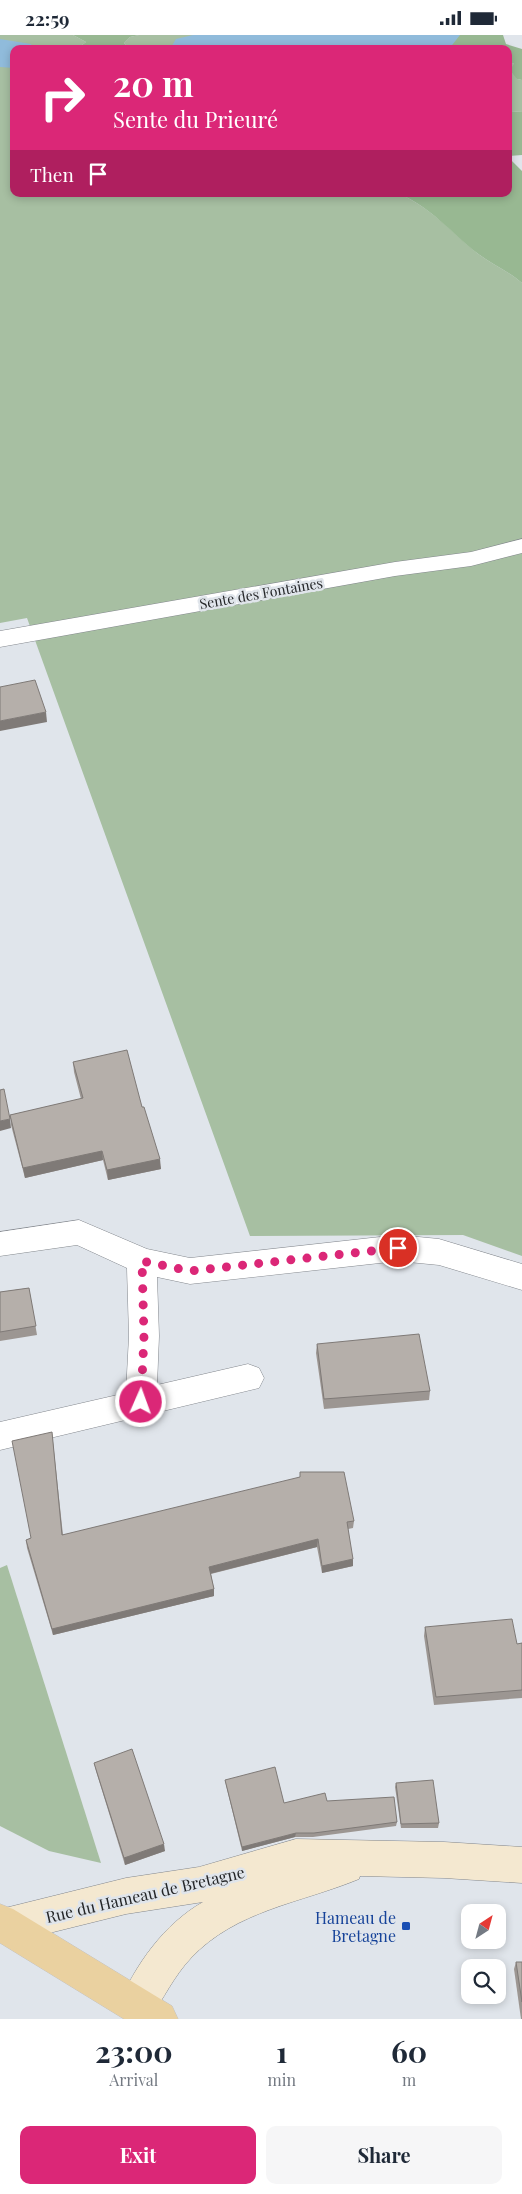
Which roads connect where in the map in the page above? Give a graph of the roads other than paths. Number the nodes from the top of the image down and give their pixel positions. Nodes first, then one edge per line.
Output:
1 (522, 546) edge
2 (0, 639) edge
3 (0, 1243) edge
4 (142, 1261) junction
5 (522, 1277) edge
6 (248, 1378) dead end
7 (141, 1402) junction
8 (0, 1436) edge
9 (374, 1858) junction
10 (522, 1865) edge
11 (3, 1924) edge
12 (148, 2012) edge

1 - 2 street, Sente des Fontaines
3 - 4 street
4 - 5 street
4 - 7 street
6 - 7 street
7 - 8 street
9 - 10 main road, Rue du Hameau de Bretagne
9 - 11 main road, Rue du Hameau de Bretagne
9 - 12 main road, Rue du Hameau de Bretagne
11 - 12 main road

